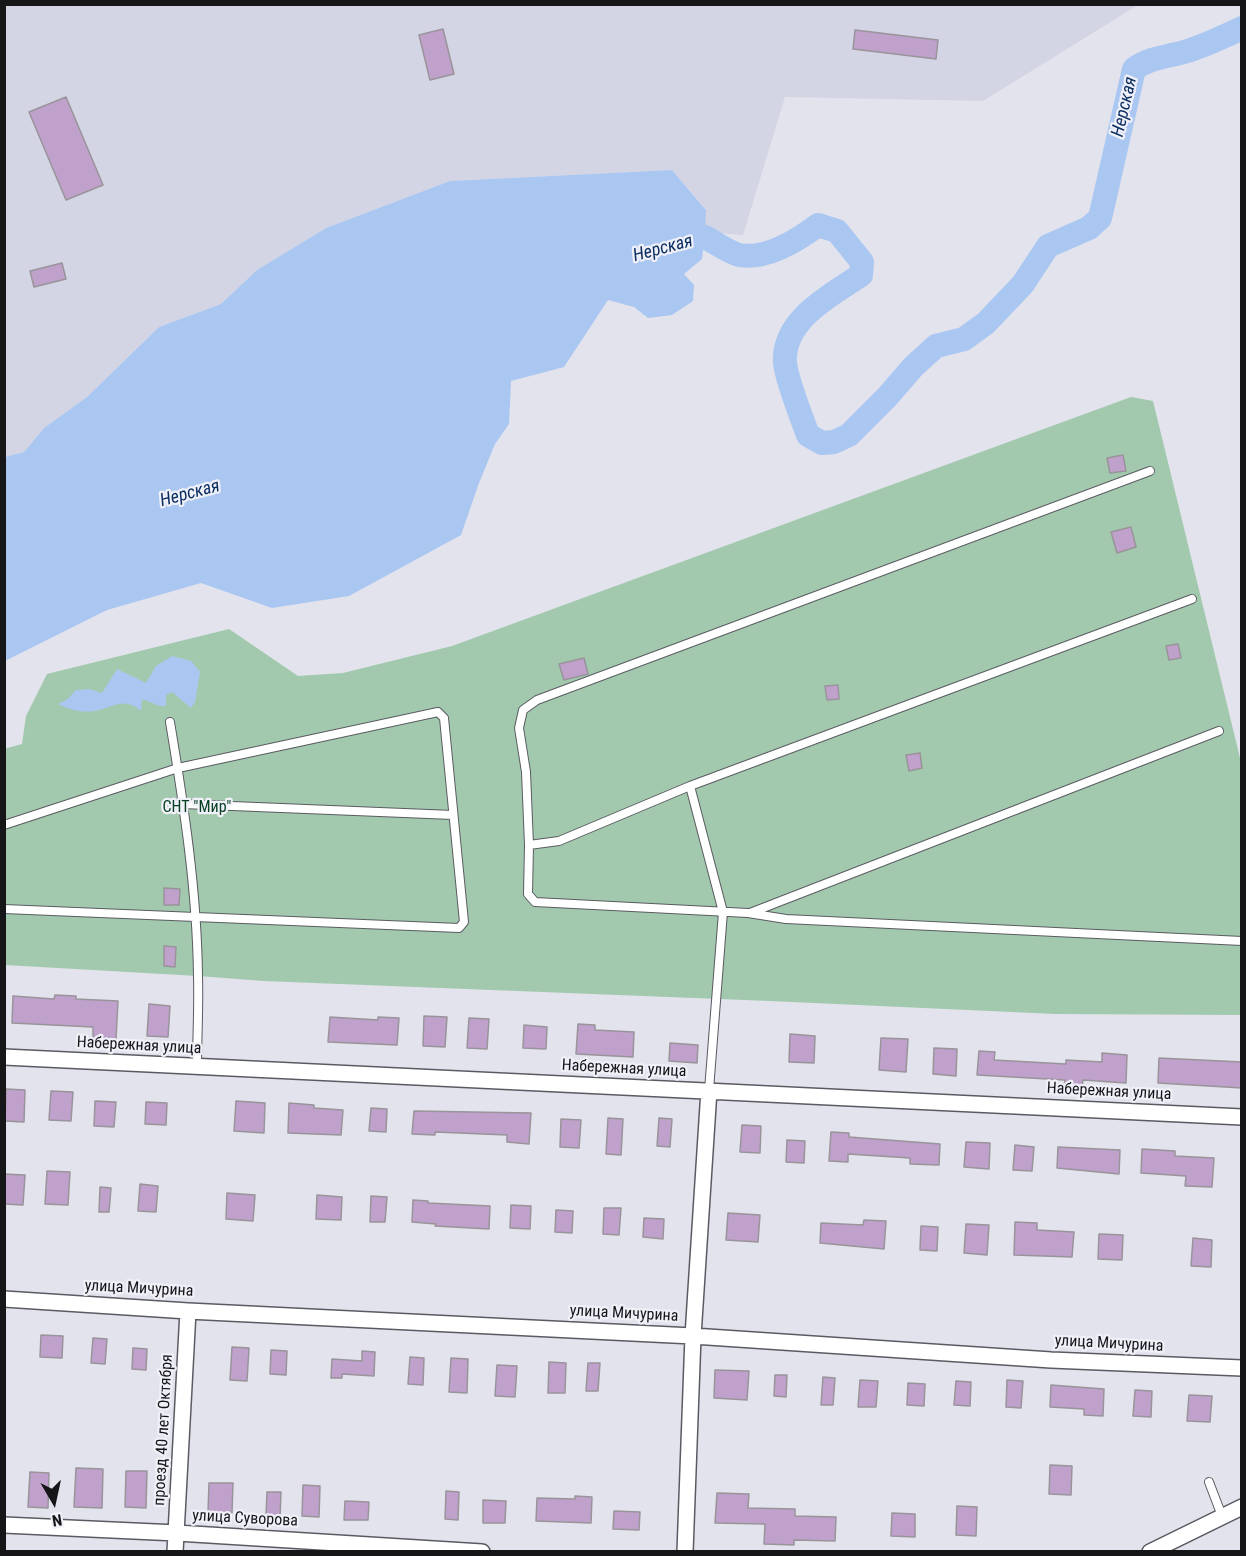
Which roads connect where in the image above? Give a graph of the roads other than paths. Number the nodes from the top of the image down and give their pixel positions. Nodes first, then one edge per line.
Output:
1 (1150, 471) dead end
2 (1192, 598) dead end
3 (170, 722) dead end
4 (1218, 731) dead end
5 (178, 768) junction
6 (690, 786) junction
7 (183, 804) junction
8 (453, 815) junction
9 (4, 825) edge
10 (529, 845) junction
11 (4, 909) edge
12 (723, 912) junction
13 (748, 913) junction
14 (195, 916) junction
15 (1242, 941) edge
16 (4, 1057) edge
17 (197, 1067) junction
18 (709, 1090) junction
19 (1242, 1117) edge
20 (4, 1299) edge
21 (188, 1311) junction
22 (693, 1336) junction
23 (1242, 1368) edge
24 (1209, 1482) dead end
25 (1242, 1507) edge
26 (1222, 1516) junction
27 (4, 1525) edge
28 (177, 1533) junction
29 (175, 1551) edge
30 (482, 1551) edge
31 (685, 1551) edge
32 (1150, 1551) edge

1 - 10 lane
2 - 6 lane
3 - 5 lane
4 - 13 lane
5 - 7 lane
5 - 8 lane
5 - 9 lane
6 - 10 lane
6 - 12 lane
7 - 8 lane
7 - 14 lane
8 - 14 lane
10 - 12 lane
11 - 14 lane
12 - 13 lane
12 - 18 lane
13 - 15 lane
14 - 17 lane
16 - 17 street, Набережная улица
17 - 18 street, Набережная улица
18 - 19 street, Набережная улица
18 - 22 street
20 - 21 street, улица Мичурина
21 - 22 street, улица Мичурина
21 - 28 street, проезд 40 лет Октября
22 - 23 street, улица Мичурина
22 - 31 street
24 - 26 lane
25 - 26 street
26 - 32 street
27 - 28 street, улица Суворова
28 - 29 street, проезд 40 лет Октября
28 - 30 street, улица Суворова

